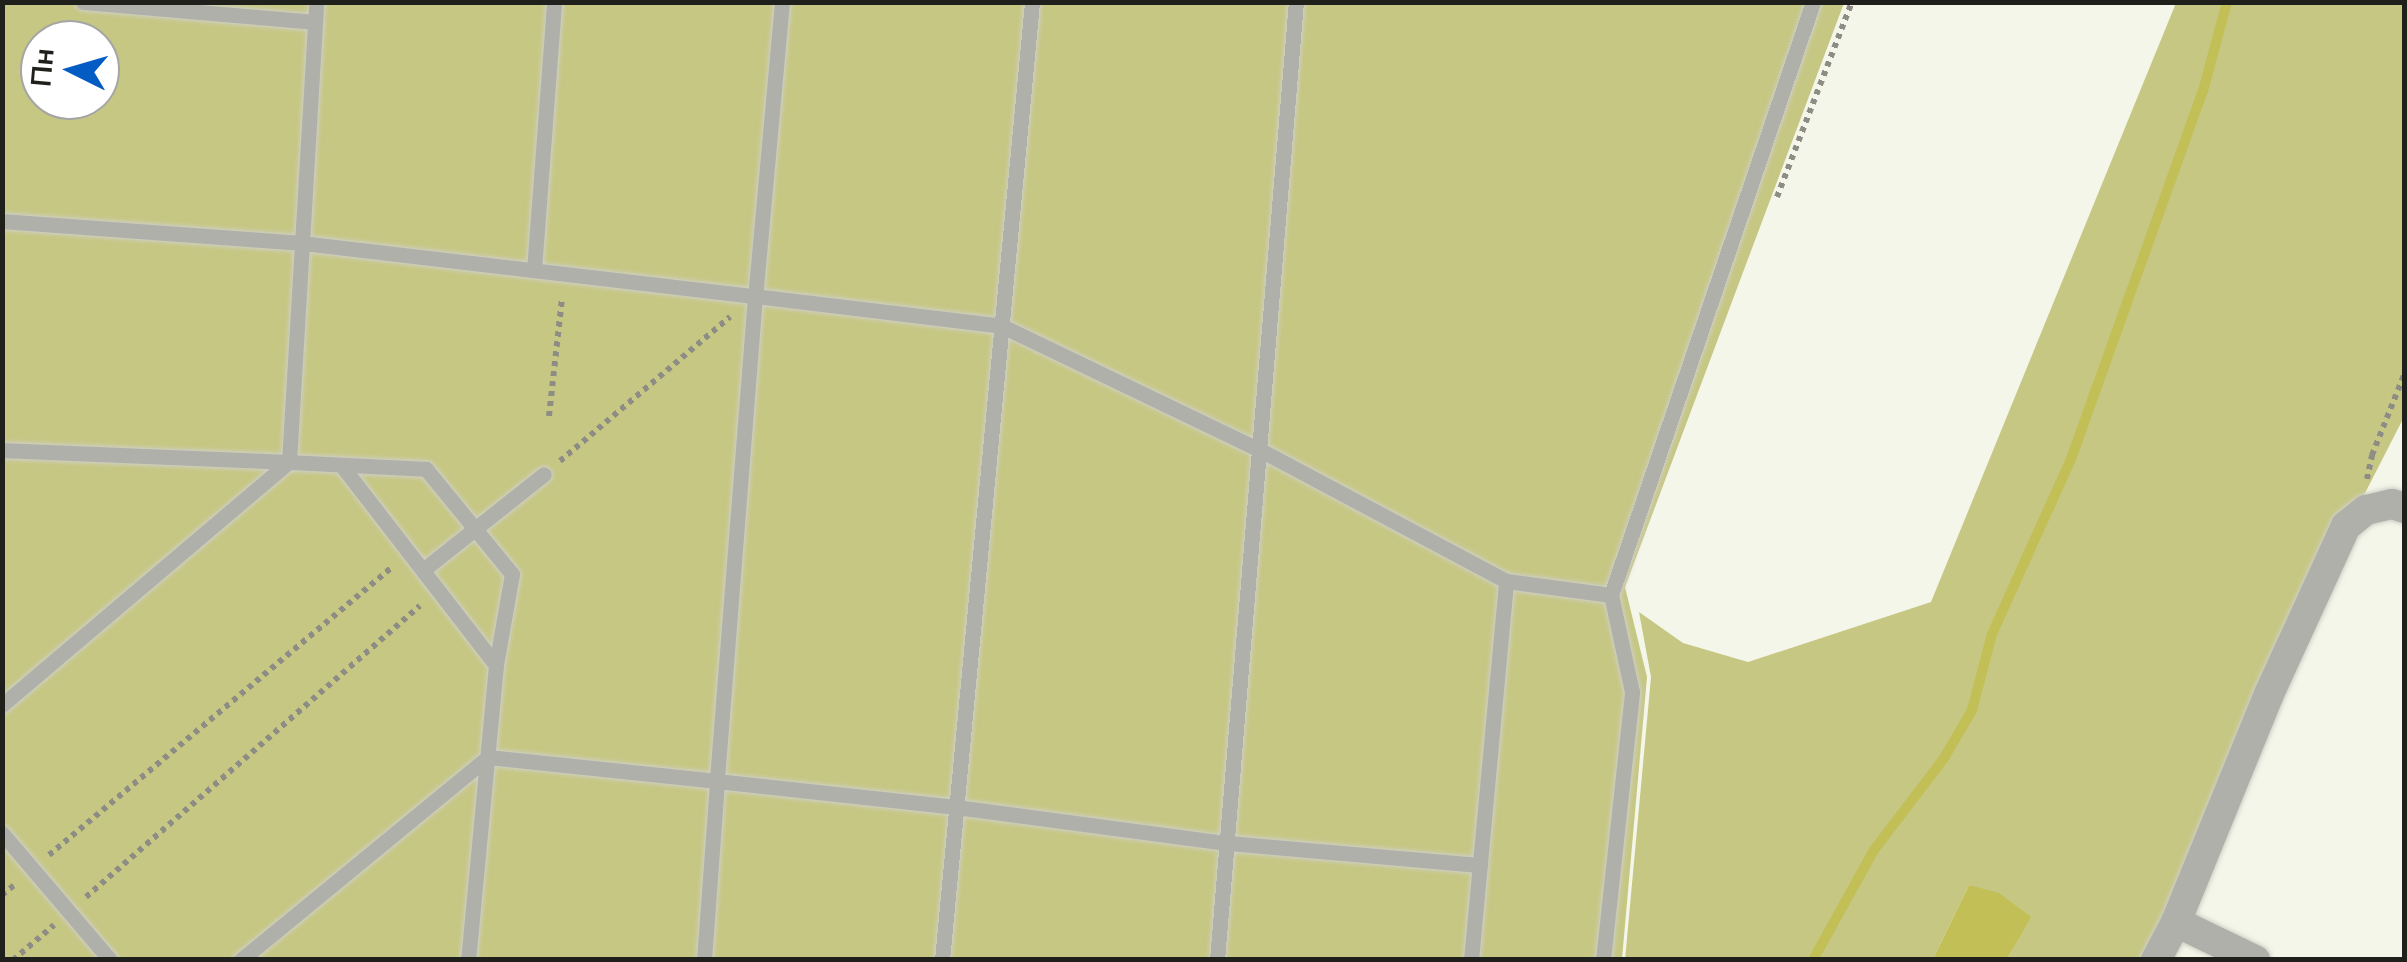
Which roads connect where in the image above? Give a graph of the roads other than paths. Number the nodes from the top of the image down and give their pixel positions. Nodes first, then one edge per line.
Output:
1 (83, 2) edge
2 (316, 2) edge
3 (554, 2) edge
4 (782, 2) edge
5 (1032, 2) edge
6 (1296, 2) edge
7 (1813, 2) edge
8 (314, 22) junction
9 (2, 221) edge
10 (302, 244) junction
11 (534, 270) junction
12 (755, 296) junction
13 (1002, 326) junction
14 (2, 450) edge
15 (1260, 450) junction
16 (289, 462) junction
17 (342, 466) junction
18 (544, 474) road end
19 (2404, 508) edge
20 (471, 529) junction
21 (423, 570) junction
22 (1506, 582) junction
23 (1611, 595) junction
24 (496, 665) junction
25 (2, 705) edge
26 (488, 757) junction
27 (718, 782) junction
28 (956, 807) junction
29 (2, 833) edge
30 (1227, 843) junction
31 (1480, 865) junction
32 (2176, 922) junction
33 (110, 960) edge
34 (240, 960) edge
35 (468, 960) edge
36 (704, 960) edge
37 (942, 960) edge
38 (1218, 960) edge
39 (1471, 960) edge
40 (1604, 960) edge
41 (2156, 960) edge
42 (2255, 960) edge

1 - 8 lane
2 - 8 lane
3 - 11 lane
4 - 12 lane
5 - 13 lane
6 - 15 lane
7 - 23 lane
8 - 10 lane
9 - 10 lane
10 - 11 lane
10 - 16 lane
11 - 12 lane
12 - 13 lane
12 - 27 lane
13 - 15 lane
13 - 28 lane
14 - 16 lane
15 - 22 lane
15 - 30 lane
16 - 17 lane
16 - 25 lane
17 - 20 lane
17 - 21 lane
18 - 20 lane
19 - 32 street
20 - 21 lane
20 - 24 lane
21 - 24 lane
22 - 23 lane
22 - 31 lane
23 - 40 lane
24 - 26 lane
26 - 27 lane
26 - 34 lane
26 - 35 lane
27 - 28 lane
27 - 36 lane
28 - 30 lane
28 - 37 lane
29 - 33 lane
30 - 31 lane
30 - 38 lane
31 - 39 lane
32 - 41 street
32 - 42 street

